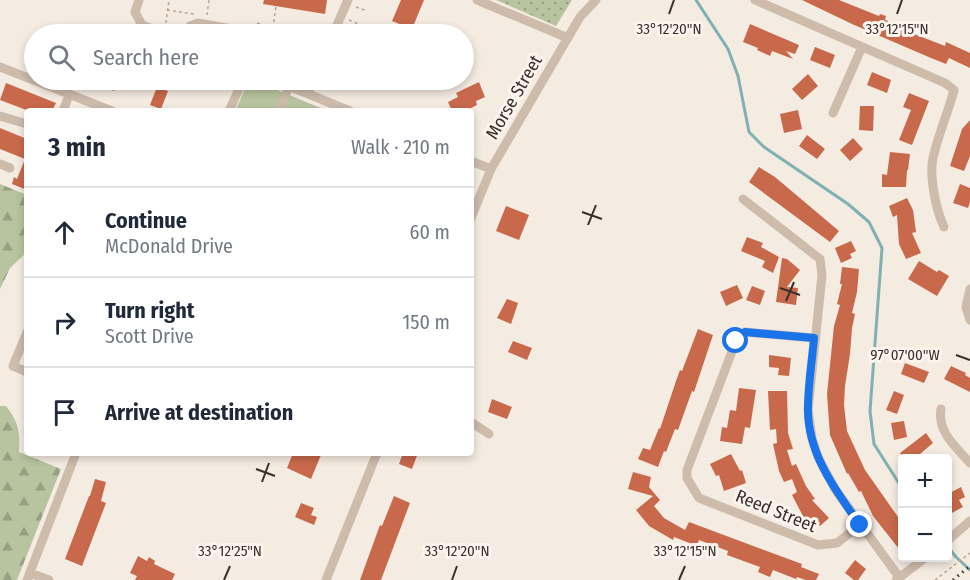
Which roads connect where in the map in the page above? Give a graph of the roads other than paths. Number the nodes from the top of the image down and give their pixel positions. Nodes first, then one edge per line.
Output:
1 (139, 0) edge
2 (477, 0) edge
3 (596, 0) edge
4 (755, 0) edge
5 (351, 3) edge
6 (141, 24) edge
7 (339, 24) edge
8 (568, 38) junction
9 (862, 47) junction
10 (0, 67) edge
11 (24, 77) edge
12 (57, 90) edge
13 (238, 90) edge
14 (288, 90) edge
15 (300, 90) edge
16 (309, 90) edge
17 (308, 93) junction
18 (69, 95) junction
19 (64, 108) edge
20 (103, 108) edge
21 (230, 108) edge
22 (282, 108) edge
23 (343, 108) edge
24 (833, 113) dead end
25 (0, 116) edge
26 (24, 123) edge
27 (474, 162) edge
28 (0, 164) edge
29 (10, 168) dead end
30 (491, 169) junction
31 (743, 199) dead end
32 (474, 211) edge
33 (944, 227) dead end
34 (970, 290) edge
35 (970, 320) edge
36 (814, 338) junction
37 (24, 339) edge
38 (24, 371) edge
39 (941, 409) dead end
40 (474, 424) edge
41 (489, 434) dead end
42 (75, 456) edge
43 (376, 456) edge
44 (970, 463) edge
45 (970, 521) edge
46 (860, 525) junction
47 (952, 536) edge
48 (920, 562) edge
49 (28, 576) edge
50 (898, 579) edge
51 (49, 580) edge
52 (326, 580) edge

1 - 6 street
2 - 8 street
3 - 8 street, Morse Street
4 - 9 street
5 - 7 street
8 - 30 street, Morse Street
9 - 24 street
9 - 33 street
10 - 11 street
12 - 18 street
13 - 21 street
14 - 22 street
15 - 17 street
16 - 17 street
17 - 23 street
18 - 19 street
18 - 20 street
25 - 26 street
27 - 30 street
28 - 29 street
30 - 32 street, Morse Street
31 - 36 street
34 - 35 street
36 - 46 street
36 - 46 street, Reed Street
37 - 38 street
39 - 44 street
40 - 41 street
42 - 49 street
43 - 52 street
45 - 47 street
46 - 50 street
48 - 50 street
49 - 51 street

